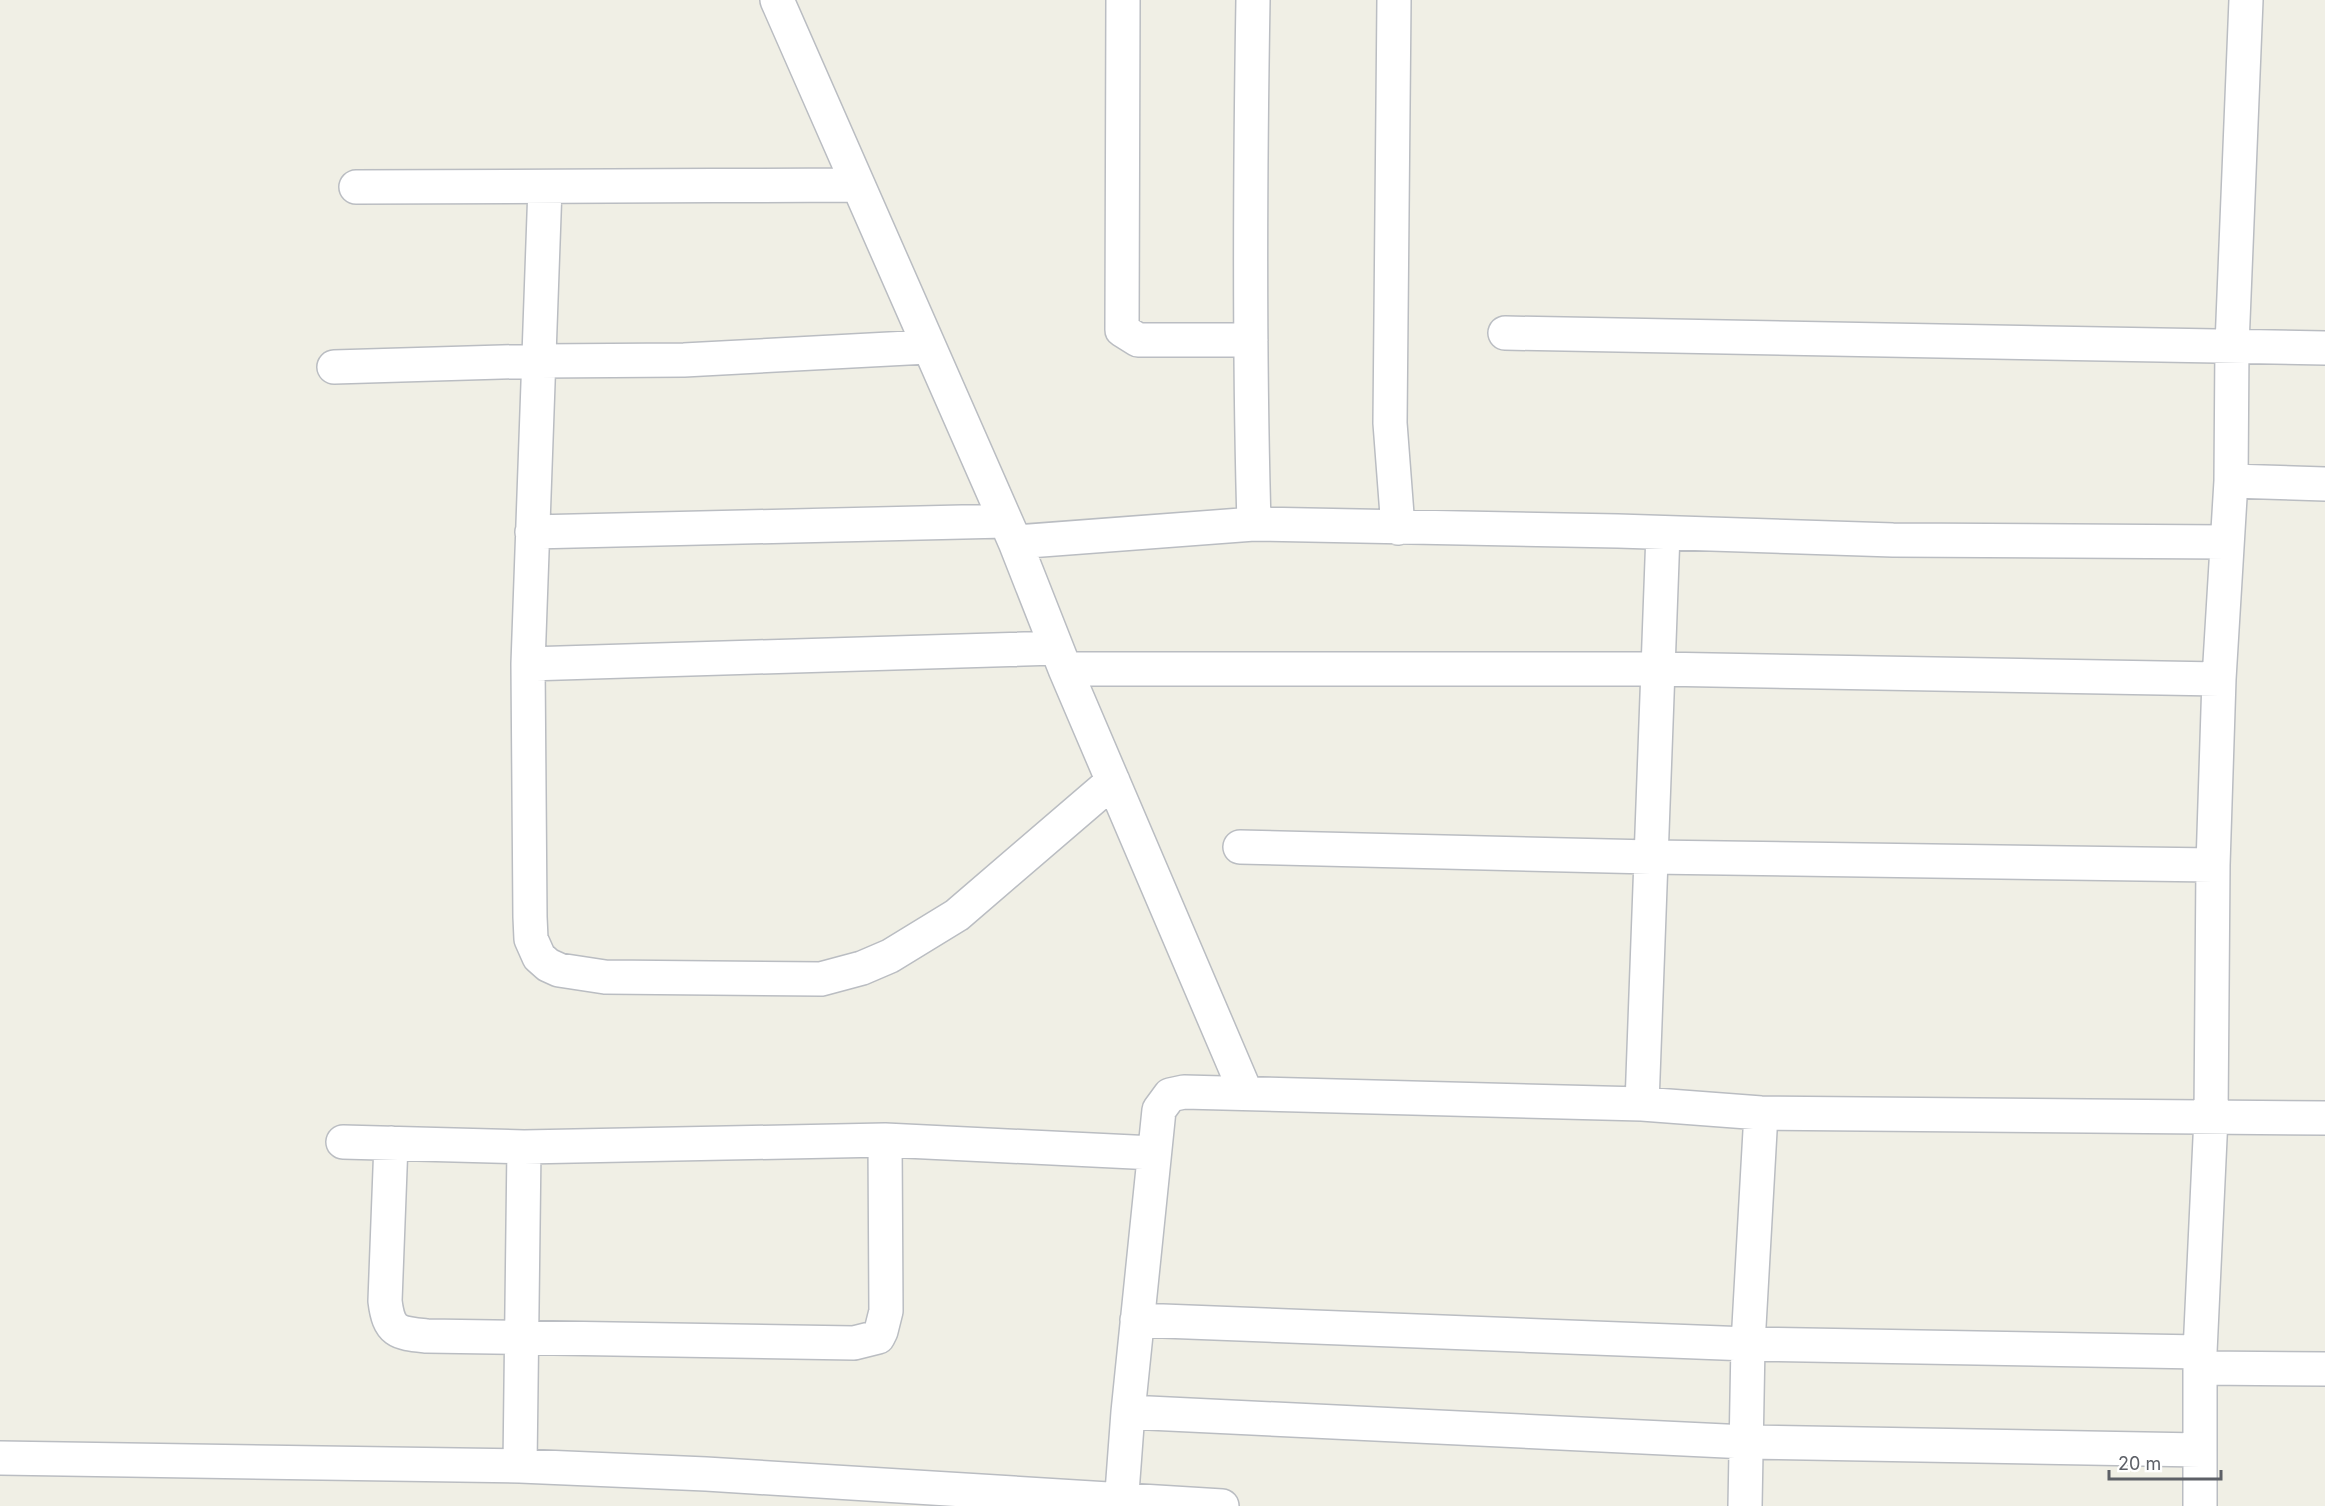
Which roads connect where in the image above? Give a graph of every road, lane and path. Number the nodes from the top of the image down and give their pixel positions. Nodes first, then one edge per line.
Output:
1 (777, 0) edge
2 (1123, 0) edge
3 (1253, 0) edge
4 (1394, 0) edge
5 (2246, 0) edge
6 (857, 186) junction
7 (356, 187) dead end
8 (545, 187) junction
9 (1505, 333) dead end
10 (1251, 340) junction
11 (2232, 345) junction
12 (927, 346) junction
13 (2325, 348) edge
14 (539, 361) junction
15 (334, 367) dead end
16 (2231, 481) junction
17 (2325, 483) edge
18 (1254, 524) junction
19 (1398, 528) junction
20 (1010, 531) junction
21 (531, 532) junction
22 (1663, 533) junction
23 (2227, 542) junction
24 (1061, 658) junction
25 (528, 664) junction
26 (1658, 669) junction
27 (2219, 679) junction
28 (1113, 781) junction
29 (1240, 847) dead end
30 (1651, 857) junction
31 (2213, 865) junction
32 (1246, 1093) junction
33 (1642, 1104) junction
34 (1761, 1113) junction
35 (2211, 1117) junction
36 (2325, 1118) edge
37 (885, 1140) junction
38 (343, 1142) dead end
39 (391, 1143) junction
40 (524, 1147) junction
41 (1154, 1153) junction
42 (1137, 1320) junction
43 (522, 1337) junction
44 (1748, 1344) junction
45 (2200, 1360) junction
46 (2325, 1369) edge
47 (1128, 1412) junction
48 (1746, 1442) junction
49 (2200, 1450) junction
50 (0, 1458) edge
51 (520, 1466) junction
52 (903, 1496) edge
53 (1122, 1502) edge
54 (1222, 1506) edge
55 (1745, 1506) edge
56 (2200, 1506) edge

1 - 6 street
2 - 10 street
3 - 10 street
4 - 19 street
5 - 11 street
6 - 8 street
6 - 12 street
7 - 8 street
8 - 14 street
9 - 11 street
10 - 18 street
11 - 13 street
11 - 16 street
12 - 14 street
12 - 20 street
14 - 15 street
14 - 21 street
16 - 17 street
16 - 23 street
18 - 19 street
18 - 20 street
19 - 22 street
20 - 21 street
20 - 24 street
21 - 25 street
22 - 23 street
22 - 26 street
23 - 27 street
24 - 25 street
24 - 26 street
24 - 28 street
25 - 28 street
26 - 27 street
26 - 30 street
27 - 31 street
28 - 32 street
29 - 30 street
30 - 31 street
30 - 33 street
31 - 35 street
32 - 33 street
32 - 41 street
33 - 34 street
34 - 35 street
34 - 44 street
35 - 36 street
35 - 45 street
37 - 40 street
37 - 41 street
37 - 43 street
38 - 39 street
39 - 40 street
39 - 43 street
40 - 43 street
41 - 42 street
42 - 44 street
42 - 47 street
43 - 51 street
44 - 45 street
44 - 48 street
45 - 46 street
45 - 49 street
47 - 48 street
47 - 53 street
48 - 49 street
48 - 55 street
49 - 56 street
50 - 51 street
51 - 52 street
52 - 53 street
53 - 54 street

